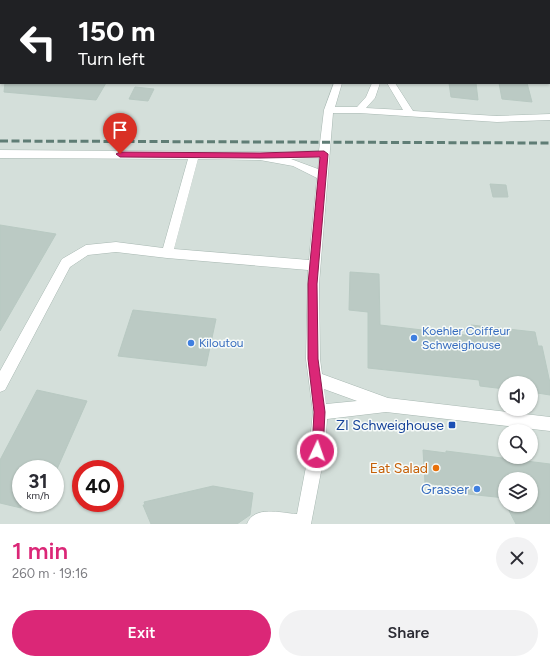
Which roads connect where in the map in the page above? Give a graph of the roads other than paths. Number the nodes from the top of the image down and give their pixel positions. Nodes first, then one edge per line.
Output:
1 (338, 84) edge
2 (367, 84) edge
3 (376, 84) edge
4 (392, 84) edge
5 (328, 110) junction
6 (355, 110) junction
7 (410, 114) junction
8 (550, 117) edge
9 (0, 154) edge
10 (324, 154) junction
11 (194, 155) junction
12 (260, 156) junction
13 (323, 176) junction
14 (167, 253) junction
15 (314, 265) junction
16 (316, 379) junction
17 (0, 385) edge
18 (388, 405) junction
19 (320, 412) junction
20 (550, 424) edge
21 (255, 524) edge
22 (303, 524) edge

1 - 5 street
2 - 6 street
3 - 6 street
4 - 7 street
5 - 6 street
5 - 10 street
6 - 7 street
7 - 8 street
9 - 11 street
10 - 12 street
10 - 13 street
11 - 12 street
11 - 14 street
12 - 13 street
13 - 15 street
14 - 15 street
14 - 17 street
15 - 16 street
16 - 18 street
16 - 19 street
18 - 19 street
18 - 20 street
19 - 22 street
21 - 22 street

